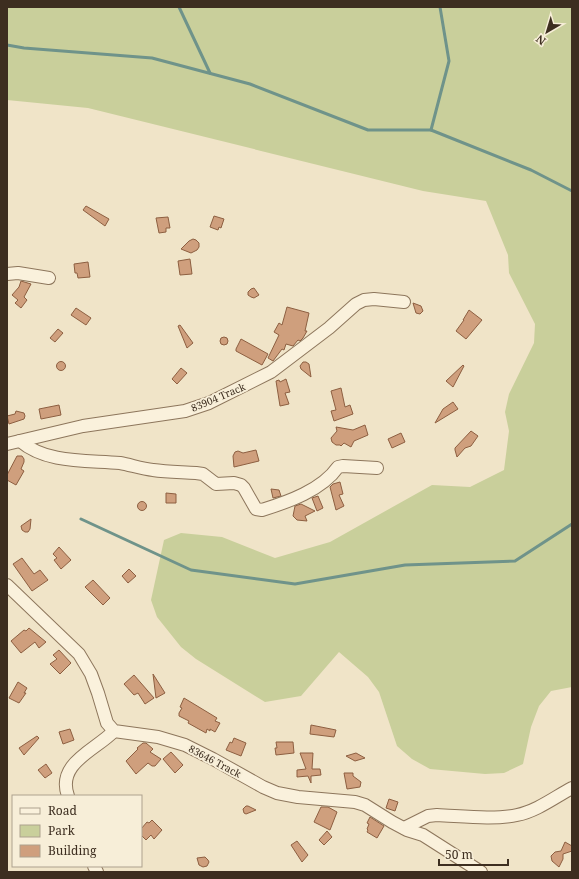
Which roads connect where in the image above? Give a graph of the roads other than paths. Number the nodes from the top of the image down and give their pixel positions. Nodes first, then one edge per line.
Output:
1 (7, 274) edge
2 (49, 278) dead end
3 (404, 302) dead end
4 (20, 441) junction
5 (7, 444) edge
6 (377, 468) dead end
7 (7, 585) edge
8 (114, 731) junction
9 (572, 788) edge
10 (68, 795) edge
11 (404, 828) junction
12 (481, 872) edge

1 - 2 street
3 - 4 street, 83904 Track
4 - 5 street, 83904 Track
4 - 6 street
7 - 8 street
8 - 10 street
8 - 11 street, 83646 Track
9 - 11 street
11 - 12 street, 83646 Track

